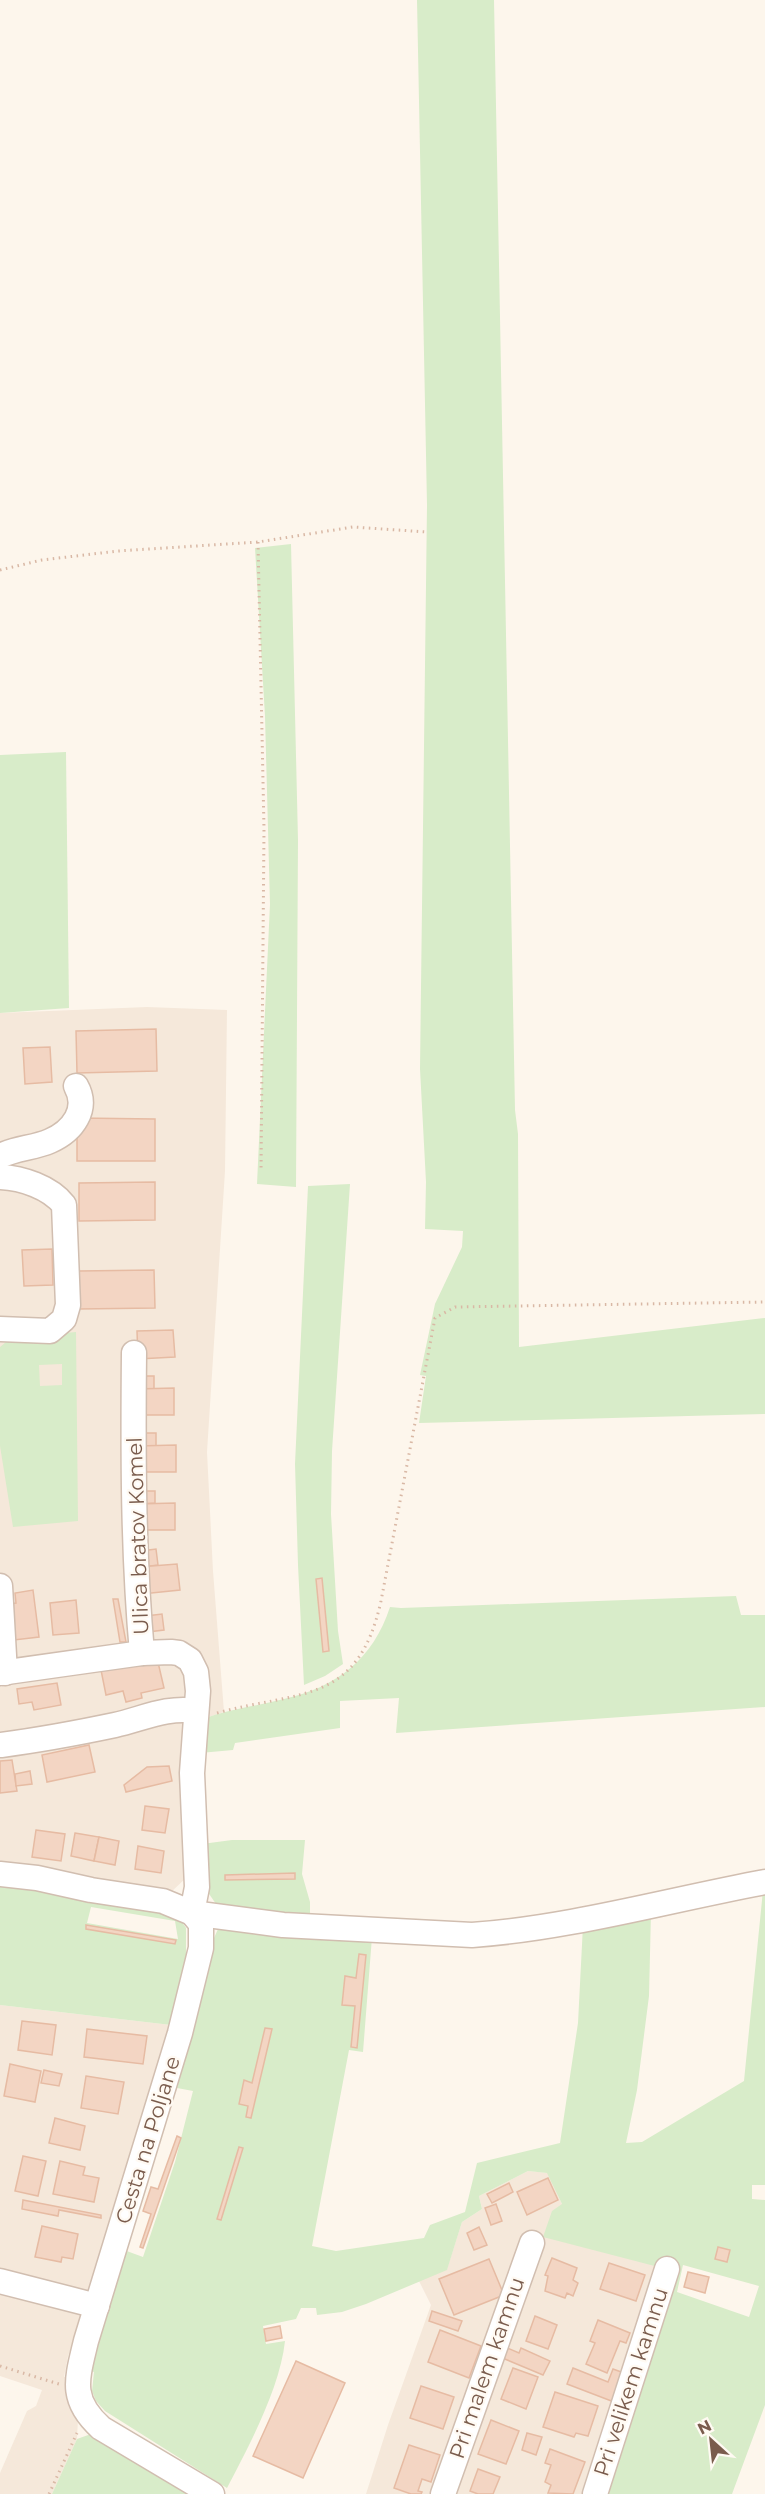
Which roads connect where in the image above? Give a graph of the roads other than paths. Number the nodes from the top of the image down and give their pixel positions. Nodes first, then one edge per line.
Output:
1 (76, 1086) dead end
2 (0, 1155) edge
3 (0, 1177) edge
4 (0, 1329) edge
5 (134, 1353) dead end
6 (0, 1586) edge
7 (142, 1653) junction
8 (2, 1673) edge
9 (196, 1715) junction
10 (43, 1751) dead end
11 (1, 1752) edge
12 (0, 1874) edge
13 (765, 1882) edge
14 (192, 1913) junction
15 (532, 2242) dead end
16 (667, 2269) dead end
17 (0, 2281) edge
18 (97, 2306) junction
19 (212, 2494) edge
20 (443, 2494) edge
21 (595, 2494) edge

1 - 2 street
3 - 4 street
5 - 7 street, Ulica bratov Komel
6 - 8 street, Ulica bratov Komel
7 - 8 street, Ulica bratov Komel
7 - 9 street
9 - 11 street
9 - 14 street
10 - 11 street
12 - 14 street
13 - 14 street
14 - 18 street, Cesta na Poljane
15 - 20 street, Pri malem kamnu
16 - 21 street, Pri velikem kamnu
17 - 18 street
18 - 19 street, Cesta na Poljane

